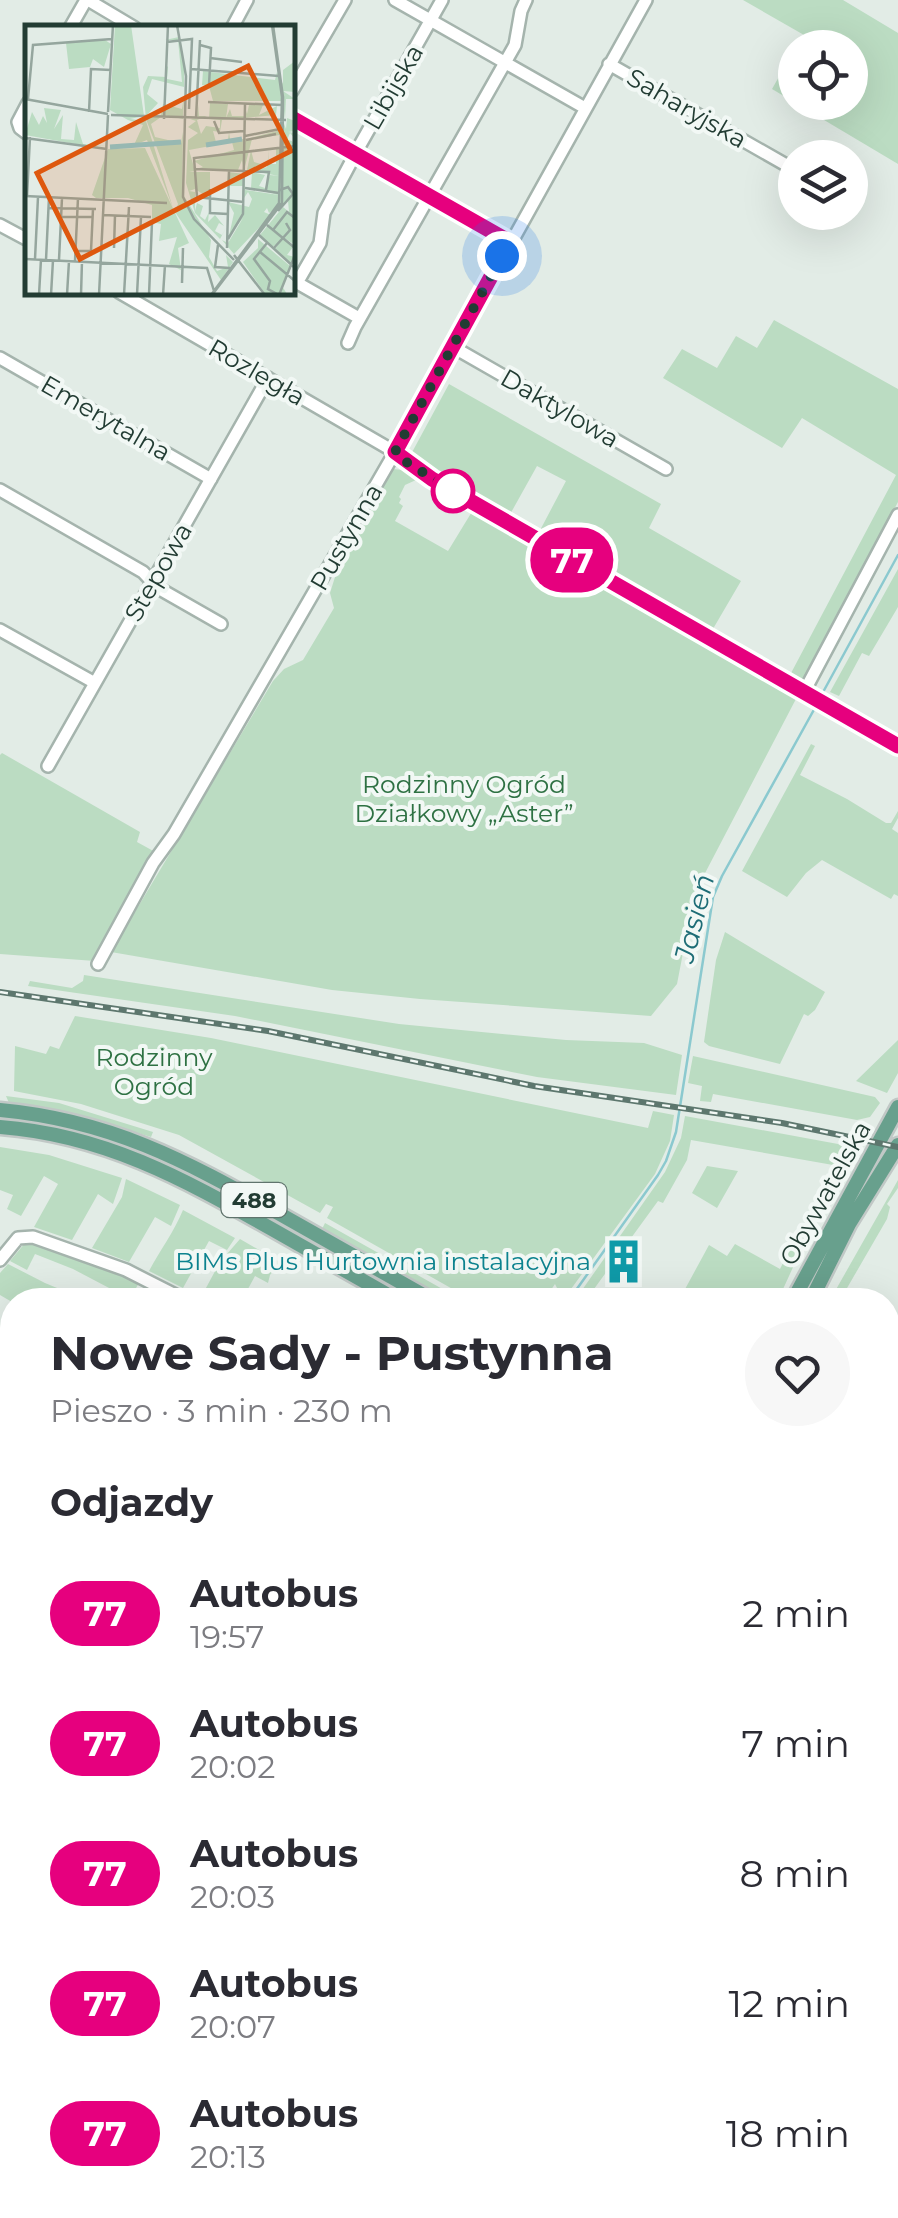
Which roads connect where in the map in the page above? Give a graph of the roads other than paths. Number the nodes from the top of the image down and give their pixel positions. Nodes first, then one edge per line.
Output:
1 (87, 0) edge
2 (247, 0) edge
3 (345, 0) edge
4 (395, 0) edge
5 (442, 0) edge
6 (526, 0) edge
7 (643, 1) edge
8 (430, 20) junction
9 (72, 25) edge
10 (130, 25) edge
11 (234, 25) edge
12 (504, 62) junction
13 (610, 64) junction
14 (295, 87) edge
15 (585, 108) junction
16 (25, 109) edge
17 (295, 120) edge
18 (25, 132) edge
19 (356, 154) junction
20 (778, 160) edge
21 (429, 196) junction
22 (0, 224) edge
23 (25, 238) edge
24 (510, 242) junction
25 (295, 282) edge
26 (124, 295) edge
27 (360, 318) junction
28 (348, 343) dead end
29 (452, 347) junction
30 (0, 358) edge
31 (268, 378) junction
32 (395, 452) junction
33 (666, 469) dead end
34 (211, 479) junction
35 (0, 490) edge
36 (898, 515) edge
37 (153, 582) junction
38 (221, 624) dead end
39 (0, 630) edge
40 (95, 683) junction
41 (806, 693) junction
42 (898, 746) edge
43 (48, 766) dead end
44 (98, 964) dead end
45 (898, 1107) edge
46 (0, 1110) edge
47 (0, 1127) edge
48 (898, 1145) edge
49 (0, 1260) edge
50 (161, 1288) edge
51 (376, 1288) edge
52 (411, 1288) edge
53 (815, 1288) edge
54 (816, 1288) edge

1 - 9 street
1 - 10 street
2 - 11 street
3 - 14 street
4 - 8 street
5 - 8 street, Libijska
6 - 12 street
7 - 13 street, Pustynna
8 - 12 street
8 - 19 street, Libijska
12 - 15 street
12 - 21 street
13 - 15 street, Pustynna
13 - 20 street, Saharyjska
15 - 24 street, Pustynna
16 - 18 street
17 - 19 street
19 - 21 street
19 - 25 street, Libijska
21 - 24 street
21 - 27 street
22 - 23 street
24 - 29 street, Pustynna
25 - 27 street
26 - 31 street, Rozległa
27 - 28 street
29 - 32 street, Pustynna
29 - 33 street, Daktylowa
30 - 34 street, Emerytalna
31 - 32 street, Rozległa
31 - 34 street, Stepowa
32 - 41 street, Rozległa
32 - 44 street, Pustynna
34 - 37 street, Stepowa
35 - 37 street
36 - 41 street
37 - 38 street
37 - 40 street, Stepowa
39 - 40 street
40 - 43 street, Stepowa
41 - 42 street, Rozległa
45 - 53 main road, Obywatelska
46 - 52 main road, 488
47 - 51 main road, 488
48 - 54 main road, Obywatelska
49 - 50 street

